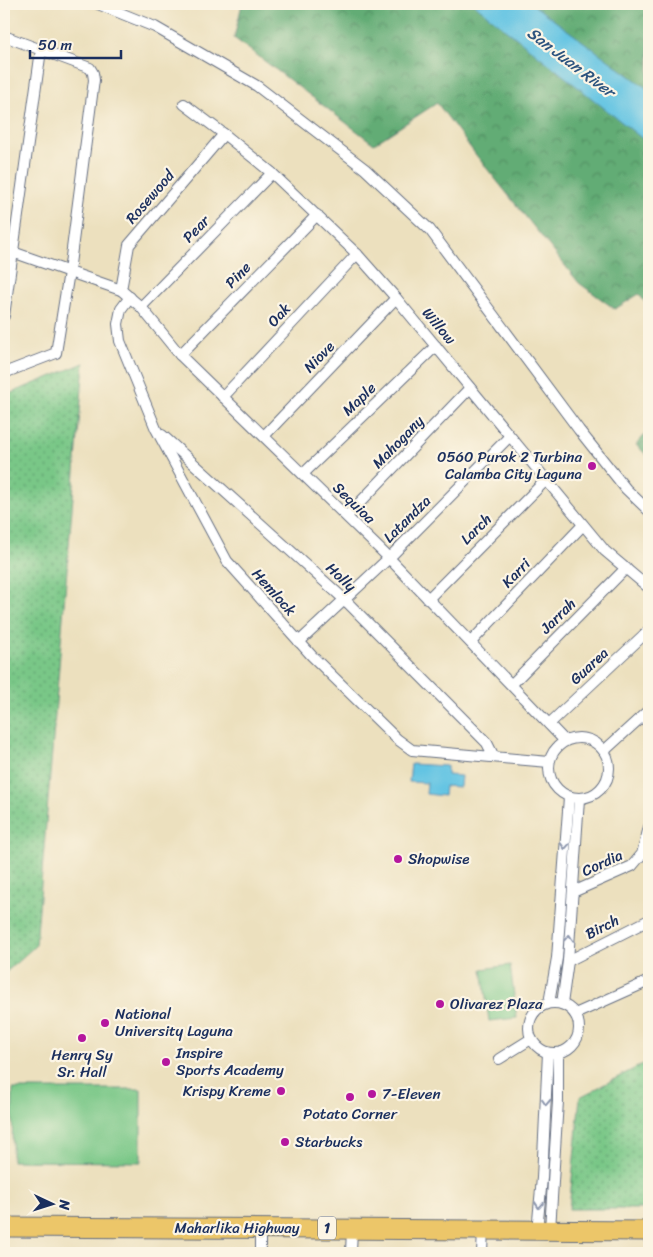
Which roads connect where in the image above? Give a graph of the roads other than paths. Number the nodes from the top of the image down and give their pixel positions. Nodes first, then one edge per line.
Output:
1 (98, 4) edge
2 (4, 36) edge
3 (41, 50) junction
4 (184, 104) dead end
5 (224, 134) junction
6 (272, 173) junction
7 (317, 215) junction
8 (8, 251) edge
9 (357, 254) junction
10 (69, 272) junction
11 (120, 290) junction
12 (130, 297) junction
13 (396, 298) junction
14 (141, 307) junction
15 (4, 316) edge
16 (436, 346) junction
17 (180, 355) junction
18 (4, 373) edge
19 (470, 388) junction
20 (223, 397) junction
21 (156, 429) junction
22 (264, 436) junction
23 (509, 437) junction
24 (304, 474) junction
25 (546, 480) junction
26 (649, 511) edge
27 (347, 516) junction
28 (583, 525) junction
29 (389, 558) junction
30 (626, 568) junction
31 (649, 588) edge
32 (428, 599) junction
33 (344, 600) junction
34 (649, 630) edge
35 (299, 642) junction
36 (470, 642) junction
37 (512, 684) junction
38 (649, 710) edge
39 (549, 724) junction
40 (565, 741) junction
41 (604, 751) junction
42 (494, 757) junction
43 (549, 762) junction
44 (574, 798) junction
45 (649, 827) edge
46 (572, 892) junction
47 (649, 920) edge
48 (568, 961) junction
49 (649, 981) edge
50 (549, 1003) junction
51 (562, 1004) junction
52 (575, 1014) junction
53 (531, 1039) junction
54 (553, 1053) junction
55 (499, 1059) dead end
56 (4, 1227) edge
57 (352, 1228) junction
58 (260, 1229) junction
59 (483, 1229) junction
60 (543, 1230) junction
61 (649, 1231) edge
62 (260, 1253) edge
63 (351, 1253) edge
64 (482, 1253) edge

1 - 26 street
2 - 3 street
3 - 8 street
3 - 10 street
4 - 5 street, Willow
5 - 6 street, Willow
5 - 11 street, Rosewood
6 - 7 street, Willow
6 - 14 street, Pear
7 - 9 street, Willow
7 - 17 street, Pine
8 - 10 street, Sequioa
8 - 15 street
9 - 13 street, Willow
9 - 20 street, Oak
10 - 11 street, Sequioa
10 - 18 street
11 - 12 street, Sequioa
12 - 14 street, Sequioa
12 - 21 street, Hemlock
13 - 16 street, Willow
13 - 22 street, Niove
14 - 17 street, Sequioa
16 - 19 street, Willow
16 - 24 street, Maple
17 - 20 street, Sequioa
19 - 23 street, Willow
19 - 27 street, Mahogany
20 - 22 street, Sequioa
21 - 33 street, Holly
21 - 35 street, Hemlock
22 - 24 street, Sequioa
23 - 25 street, Willow
23 - 29 street, Latandza
24 - 27 street, Sequioa
25 - 28 street, Willow
25 - 32 street, Larch
27 - 29 street, Sequioa
28 - 30 street, Willow
28 - 36 street, Karri
29 - 32 street, Sequioa
29 - 33 street, Latandza
30 - 31 street, Willow
30 - 37 street, Jarrah
32 - 36 street, Sequioa
33 - 35 street, Latandza
33 - 42 street, Holly
34 - 39 street, Guarea
35 - 42 street, Hemlock
36 - 37 street, Sequioa
37 - 39 street, Sequioa
38 - 41 street
39 - 40 street, Sequioa
40 - 41 street
40 - 43 street
41 - 44 street
42 - 43 street, Hemlock
43 - 44 street
44 - 46 street
44 -> 50 street
45 - 46 street, Cordia
48 -> 46 street
47 - 48 street, Birch
48 - 51 street
49 - 52 street
50 - 51 street
50 - 53 street
51 - 52 street
52 - 54 street
53 - 54 street
53 - 55 street
54 - 60 street
56 - 58 highway, Maharlika Highway / 1
57 - 58 highway, Maharlika Highway / 1
57 - 59 highway, Maharlika Highway / 1
57 - 63 street
58 - 62 street
59 - 60 highway, Maharlika Highway / 1
59 - 64 street
60 - 61 highway, Maharlika Highway / 1

